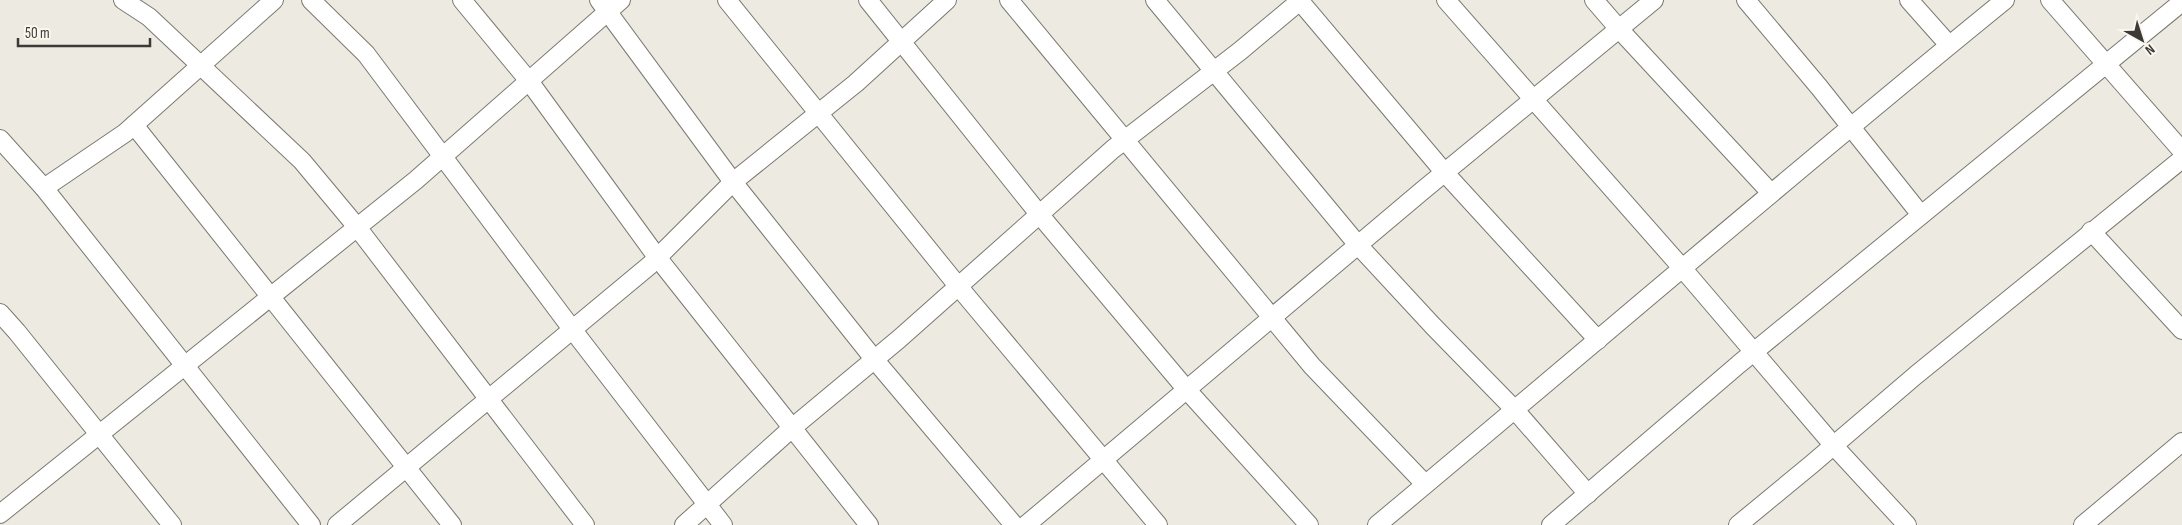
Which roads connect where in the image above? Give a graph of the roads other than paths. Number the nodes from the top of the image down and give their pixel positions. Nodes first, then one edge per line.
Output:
1 (122, 0) edge
2 (274, 0) edge
3 (311, 0) edge
4 (462, 0) edge
5 (727, 0) edge
6 (868, 0) edge
7 (947, 0) edge
8 (1009, 0) edge
9 (1155, 0) edge
10 (1300, 0) edge
11 (1446, 0) edge
12 (1594, 0) edge
13 (1654, 0) edge
14 (1746, 0) edge
15 (1909, 0) edge
16 (2005, 0) edge
17 (2050, 0) edge
18 (2182, 2) edge
19 (610, 4) edge
20 (1619, 30) junction
21 (901, 42) junction
22 (1949, 45) junction
23 (2105, 65) junction
24 (200, 66) junction
25 (1214, 71) junction
26 (528, 81) junction
27 (1533, 100) junction
28 (819, 112) junction
29 (134, 125) junction
30 (1850, 126) junction
31 (0, 138) edge
32 (1124, 140) junction
33 (2182, 151) edge
34 (444, 156) junction
35 (2182, 159) edge
36 (1445, 173) junction
37 (733, 182) junction
38 (44, 188) junction
39 (1771, 193) junction
40 (1039, 214) junction
41 (1921, 215) junction
42 (357, 227) junction
43 (2091, 232) junction
44 (1358, 245) junction
45 (657, 257) junction
46 (1683, 269) junction
47 (958, 286) junction
48 (271, 297) junction
49 (0, 313) edge
50 (1273, 318) junction
51 (572, 329) junction
52 (2182, 330) edge
53 (1598, 340) junction
54 (1753, 352) junction
55 (874, 359) junction
56 (185, 365) junction
57 (1187, 390) junction
58 (489, 398) junction
59 (1515, 410) junction
60 (792, 428) junction
61 (98, 433) junction
62 (2182, 442) edge
63 (1834, 446) junction
64 (1104, 460) junction
65 (406, 467) junction
66 (1425, 484) junction
67 (1588, 494) junction
68 (706, 505) junction
69 (0, 514) edge
70 (0, 518) edge
71 (1748, 522) edge
72 (6, 525) edge
73 (172, 525) edge
74 (311, 525) edge
75 (337, 525) edge
76 (452, 525) edge
77 (585, 525) edge
78 (684, 525) edge
79 (723, 525) edge
80 (869, 525) edge
81 (1014, 525) edge
82 (1026, 525) edge
83 (1158, 525) edge
84 (1309, 525) edge
85 (1377, 525) edge
86 (1551, 525) edge
87 (1907, 525) edge
88 (2084, 525) edge

1 - 24 street
2 - 24 street
3 - 34 street
4 - 26 street
5 - 28 street
6 - 21 street
7 - 21 street
8 - 32 street
9 - 25 street
10 - 25 street
10 - 36 street
11 - 27 street
12 - 20 street
13 - 20 street
14 - 30 street
15 - 22 street
16 - 22 street
17 - 23 street
18 - 23 street
19 - 26 street
19 - 37 street
20 - 27 street
20 - 39 street
21 - 28 street
21 - 40 street
22 - 30 street
23 - 33 street
23 - 41 street
24 - 29 street
24 - 42 street
25 - 32 street
25 - 44 street
26 - 34 street
26 - 45 street
27 - 36 street
27 - 46 street
28 - 37 street
28 - 47 street
29 - 38 street
29 - 48 street
30 - 39 street
30 - 41 street
31 - 38 street
32 - 40 street
32 - 50 street
34 - 42 street
34 - 51 street
35 - 43 street
36 - 44 street
36 - 53 street
37 - 45 street
37 - 55 street
38 - 56 street
39 - 46 street
40 - 47 street
40 - 57 street
41 - 54 street
42 - 48 street
42 - 58 street
43 - 52 street
43 - 63 street
44 - 50 street
44 - 59 street
45 - 51 street
45 - 60 street
46 - 53 street
46 - 54 street
47 - 55 street
47 - 64 street
48 - 56 street
48 - 65 street
49 - 61 street
50 - 57 street
50 - 66 street
51 - 58 street
51 - 68 street
53 - 59 street
54 - 63 street
54 - 67 street
55 - 60 street
55 - 81 street
56 - 61 street
56 - 74 street
57 - 64 street
57 - 84 street
58 - 65 street
58 - 77 street
59 - 66 street
59 - 67 street
60 - 68 street
60 - 80 street
61 - 69 street
61 - 73 street
62 - 88 street
63 - 71 street
63 - 87 street
64 - 82 street
64 - 83 street
65 - 75 street
65 - 76 street
66 - 85 street
67 - 86 street
68 - 78 street
68 - 79 street
70 - 72 street

